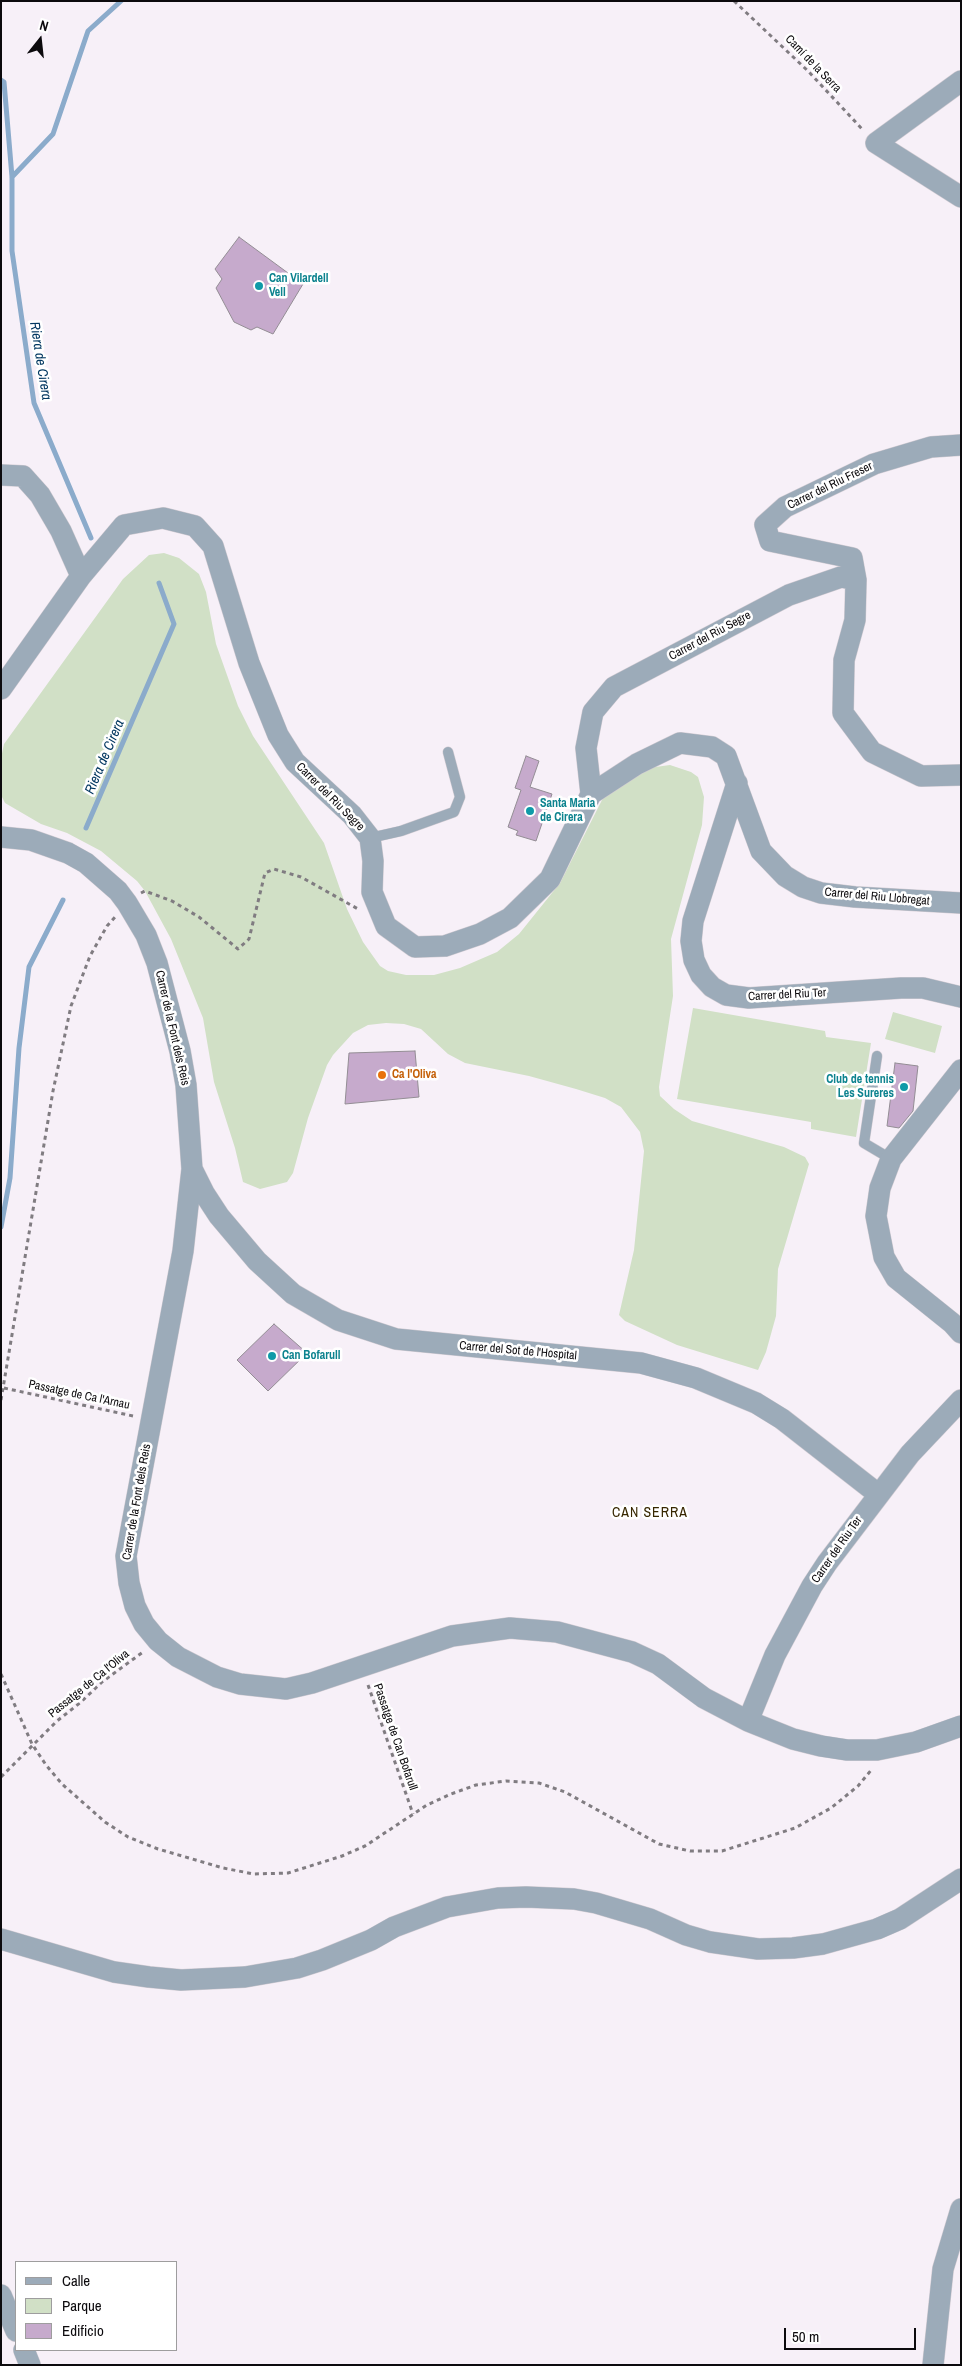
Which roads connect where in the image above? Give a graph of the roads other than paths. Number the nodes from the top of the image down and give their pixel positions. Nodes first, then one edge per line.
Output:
1 (961, 81) edge
2 (961, 197) edge
3 (961, 445) edge
4 (1, 475) edge
5 (80, 576) junction
6 (856, 580) junction
7 (1, 689) edge
8 (448, 752) dead end
9 (961, 775) edge
10 (736, 783) junction
11 (591, 794) junction
12 (1, 837) edge
13 (370, 838) junction
14 (961, 903) edge
15 (961, 997) edge
16 (878, 1056) dead end
17 (961, 1070) edge
18 (891, 1159) junction
19 (192, 1169) junction
20 (961, 1333) edge
21 (961, 1400) edge
22 (878, 1494) junction
23 (748, 1721) junction
24 (961, 1726) edge
25 (961, 1879) edge
26 (1, 1939) edge
27 (961, 2209) edge
28 (1, 2295) edge
29 (15, 2329) edge
30 (938, 2334) junction
31 (24, 2351) edge
32 (30, 2365) edge
33 (933, 2365) edge
34 (947, 2365) edge

1 - 2 street
3 - 6 street, Carrer del Riu Freser
4 - 5 street
5 - 7 street, Carrer del Riu Segre
5 - 13 street, Carrer del Riu Segre
6 - 9 street
6 - 11 street, Carrer del Riu Segre
8 - 13 lane
10 - 11 street, Carrer del Riu Llobregat
10 - 14 street, Carrer del Riu Llobregat
10 - 15 street, Carrer del Riu Ter
11 - 13 street, Carrer del Riu Segre
12 - 19 street, Carrer de la Font dels Reis
16 - 18 lane
17 - 18 street
18 - 20 street
19 - 22 street, Carrer del Sot de l'Hospital
19 - 23 street, Carrer de la Font dels Reis
21 - 22 street, Carrer del Riu Ter
22 - 23 street, Carrer del Riu Ter
23 - 24 street, Carrer de la Font dels Reis
25 - 26 street
27 - 30 street
28 - 29 street
30 - 33 street
30 - 34 street
31 - 32 street

